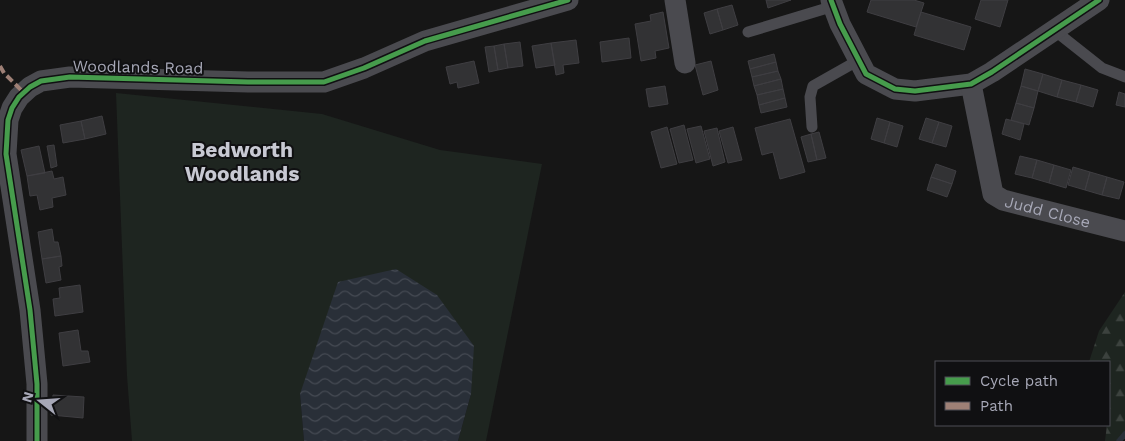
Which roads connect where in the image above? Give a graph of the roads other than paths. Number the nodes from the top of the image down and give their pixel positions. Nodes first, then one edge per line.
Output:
1 (568, 0) edge
2 (674, 0) edge
3 (1099, 0) edge
4 (832, 3) edge
5 (1054, 30) junction
6 (748, 32) dead end
7 (859, 60) junction
8 (685, 62) dead end
9 (1125, 77) edge
10 (971, 84) junction
11 (812, 126) dead end
12 (1125, 231) edge
13 (37, 441) edge

1 - 13 street, Woodlands Road
2 - 8 street
3 - 5 street
4 - 6 lane
4 - 7 street
5 - 9 lane
5 - 10 street
7 - 10 street
7 - 11 lane
10 - 12 street, Judd Close

